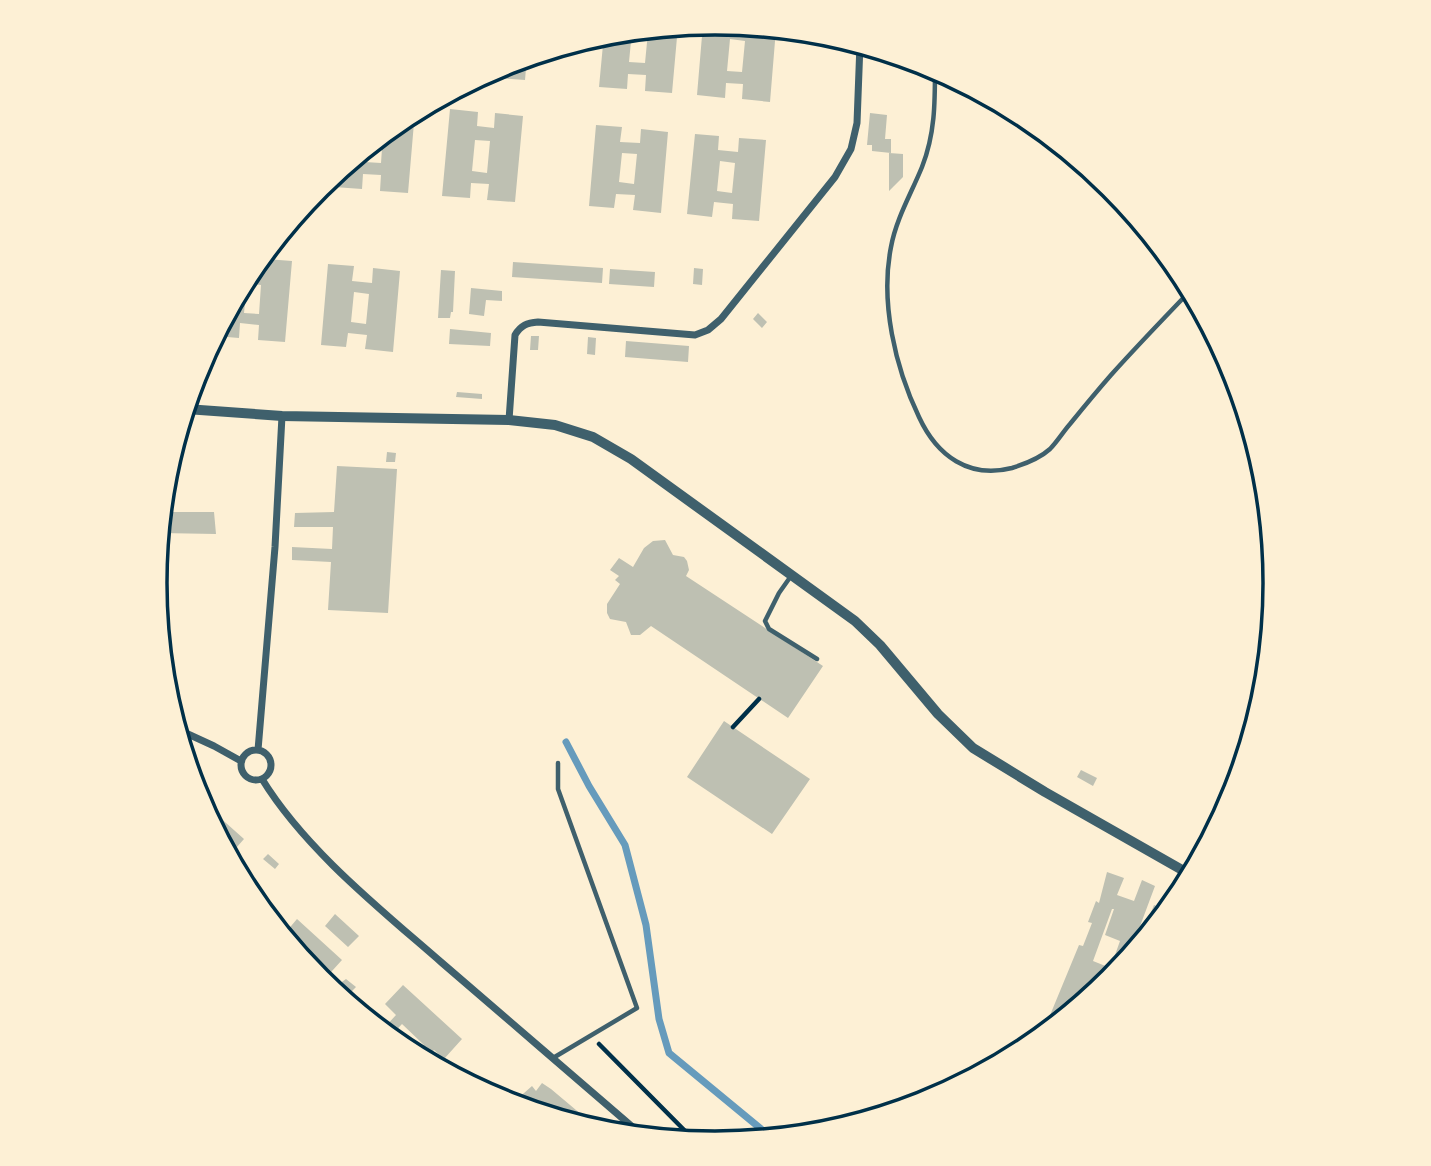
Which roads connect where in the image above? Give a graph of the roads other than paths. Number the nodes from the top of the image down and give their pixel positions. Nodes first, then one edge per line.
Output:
1 (860, 55) edge
2 (935, 82) edge
3 (1183, 298) edge
4 (196, 410) edge
5 (282, 416) junction
6 (509, 420) junction
7 (791, 575) junction
8 (817, 659) dead end
9 (189, 735) edge
10 (258, 750) junction
11 (241, 761) junction
12 (558, 763) dead end
13 (262, 779) junction
14 (1182, 869) edge
15 (553, 1058) junction
16 (628, 1123) edge

1 - 6 street
2 - 3 lane
4 - 5 street
5 - 6 street
5 - 10 street
6 - 7 street
7 - 8 lane
7 - 14 street
9 - 11 street
10 - 11 street
10 - 13 street
11 - 13 street
12 - 15 lane
13 - 15 street
15 - 16 street

